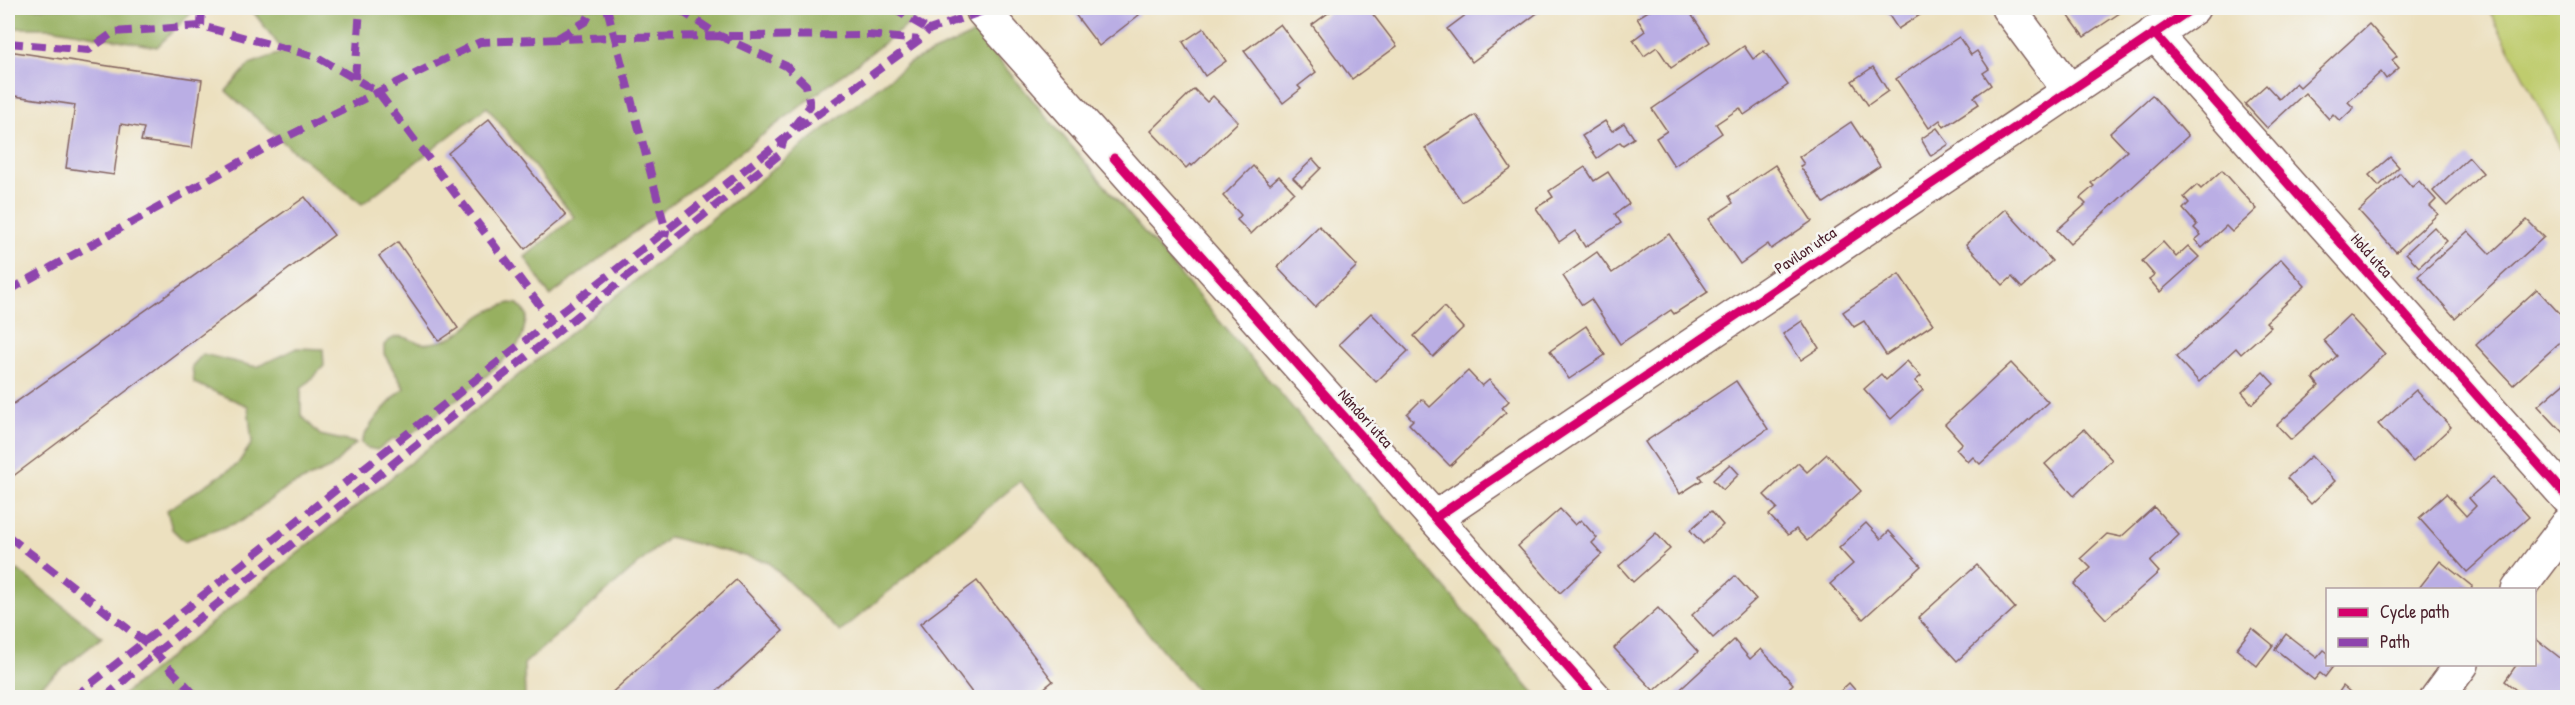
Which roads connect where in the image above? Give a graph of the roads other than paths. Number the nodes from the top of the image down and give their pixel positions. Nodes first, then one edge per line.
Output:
1 (2008, 8) edge
2 (2193, 8) edge
3 (985, 9) edge
4 (2154, 33) junction
5 (2069, 90) junction
6 (2568, 498) edge
7 (1435, 518) junction
8 (2568, 524) edge
9 (2520, 588) edge
10 (2461, 666) edge
11 (1594, 698) edge
12 (2437, 698) edge

1 - 5 street
2 - 4 street, Pavilon utca
3 - 7 street, Nándori utca
4 - 5 street, Pavilon utca
4 - 6 street, Hold utca
5 - 7 street, Pavilon utca
7 - 11 street, Nándori utca
8 - 9 street
10 - 12 street

